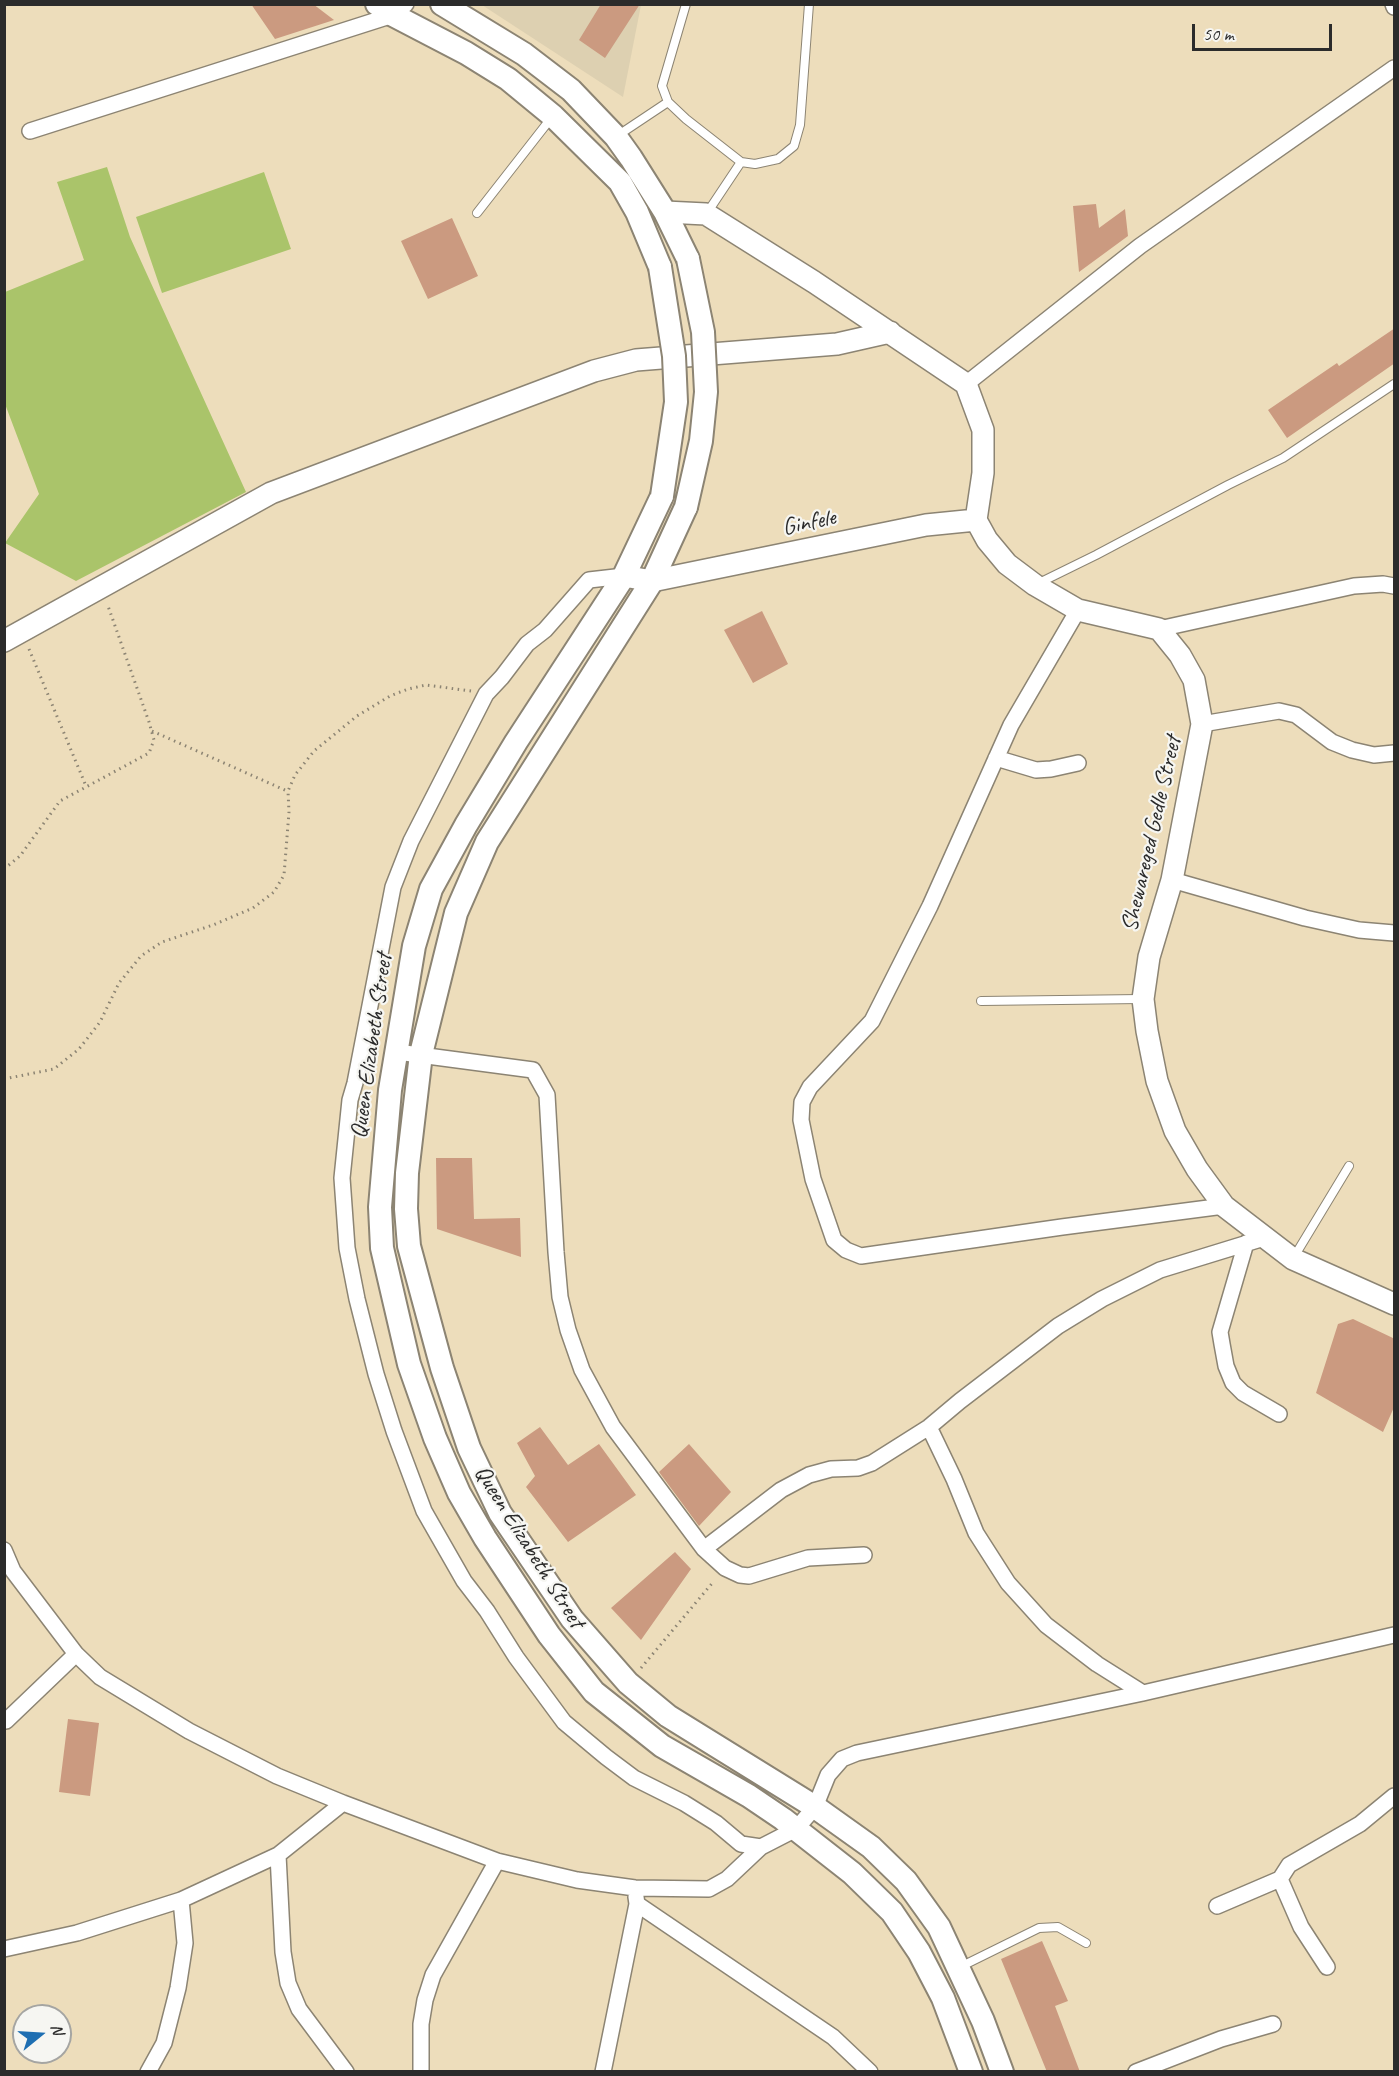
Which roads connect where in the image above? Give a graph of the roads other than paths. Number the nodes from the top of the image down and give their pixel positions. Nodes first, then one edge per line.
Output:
1 (442, 4) edge
2 (686, 4) edge
3 (809, 4) edge
4 (392, 8) edge
5 (1395, 68) edge
6 (668, 102) junction
7 (553, 116) junction
8 (30, 131) dead end
9 (616, 137) junction
10 (741, 162) junction
11 (665, 212) junction
12 (477, 213) dead end
13 (706, 214) junction
14 (890, 332) junction
15 (966, 384) junction
16 (1395, 384) edge
17 (976, 520) junction
18 (624, 576) junction
19 (652, 581) junction
20 (1035, 585) junction
21 (1395, 586) edge
22 (1078, 610) junction
23 (1159, 629) junction
24 (13, 636) edge
25 (1202, 724) junction
26 (1395, 753) edge
27 (996, 758) junction
28 (1078, 763) dead end
29 (1172, 880) junction
30 (1395, 933) edge
31 (1143, 999) junction
32 (981, 1001) dead end
33 (397, 1052) junction
34 (421, 1054) junction
35 (1349, 1166) dead end
36 (1224, 1206) junction
37 (1255, 1240) junction
38 (1293, 1259) junction
39 (1395, 1304) edge
40 (1279, 1414) dead end
41 (929, 1427) junction
42 (704, 1549) junction
43 (4, 1550) edge
44 (864, 1555) dead end
45 (9, 1574) edge
46 (1395, 1635) edge
47 (76, 1654) junction
48 (1143, 1693) junction
49 (6, 1721) edge
50 (1395, 1796) edge
51 (343, 1803) junction
52 (815, 1807) junction
53 (796, 1829) junction
54 (761, 1847) junction
55 (278, 1855) junction
56 (497, 1861) junction
57 (1280, 1879) junction
58 (634, 1888) junction
59 (181, 1900) junction
60 (637, 1904) junction
61 (1216, 1906) dead end
62 (1086, 1942) dead end
63 (4, 1948) edge
64 (1327, 1967) dead end
65 (959, 1968) junction
66 (1274, 2024) dead end
67 (148, 2072) edge
68 (346, 2072) edge
69 (421, 2072) edge
70 (603, 2072) edge
71 (870, 2072) edge
72 (971, 2072) edge
73 (1002, 2072) edge
74 (1136, 2072) edge

1 - 9 main road, Queen Elizabeth Street
2 - 6 lane
3 - 10 lane
4 - 7 main road, Queen Elizabeth Street
4 - 8 street
5 - 15 street
6 - 9 lane
6 - 10 lane
7 - 12 lane
7 - 18 main road, Queen Elizabeth Street, bridge
9 - 11 main road, Queen Elizabeth Street
10 - 13 lane
11 - 13 street
11 - 19 main road, Queen Elizabeth Street, bridge
13 - 14 street
14 - 15 street
14 - 24 street
15 - 17 street
16 - 20 lane
17 - 19 street, Ginfele
17 - 20 street
18 - 19 street
18 - 33 main road, Queen Elizabeth Street
18 - 54 street
19 - 34 main road, Queen Elizabeth Street
20 - 22 street
21 - 23 street
22 - 23 street
22 - 27 street
23 - 25 street, Shewareged Gedle Street
25 - 26 street
25 - 29 street, Shewareged Gedle Street
27 - 28 street
27 - 36 street
29 - 30 street
29 - 31 street, Shewareged Gedle Street
31 - 32 lane
31 - 36 street, Shewareged Gedle Street
33 - 34 street
33 - 53 main road, Queen Elizabeth Street
34 - 42 street
34 - 52 main road, Queen Elizabeth Street
35 - 38 lane
36 - 37 street, Shewareged Gedle Street
37 - 38 street, Shewareged Gedle Street
37 - 40 street
37 - 41 street
38 - 39 street, Shewareged Gedle Street
41 - 42 street
41 - 48 street
42 - 44 street
43 - 45 street
45 - 47 street
46 - 48 street
47 - 49 street
47 - 51 street
48 - 52 street
50 - 57 street
51 - 55 street
51 - 56 street
52 - 53 street
52 - 65 main road, Queen Elizabeth Street
53 - 54 street
53 - 72 main road, Queen Elizabeth Street
54 - 58 street
55 - 59 street
55 - 68 street
56 - 58 street
56 - 69 street
57 - 61 street
57 - 64 street
58 - 60 street
59 - 63 street
59 - 67 street
60 - 70 street
60 - 71 street
62 - 65 lane
65 - 73 main road, Queen Elizabeth Street
66 - 74 street

